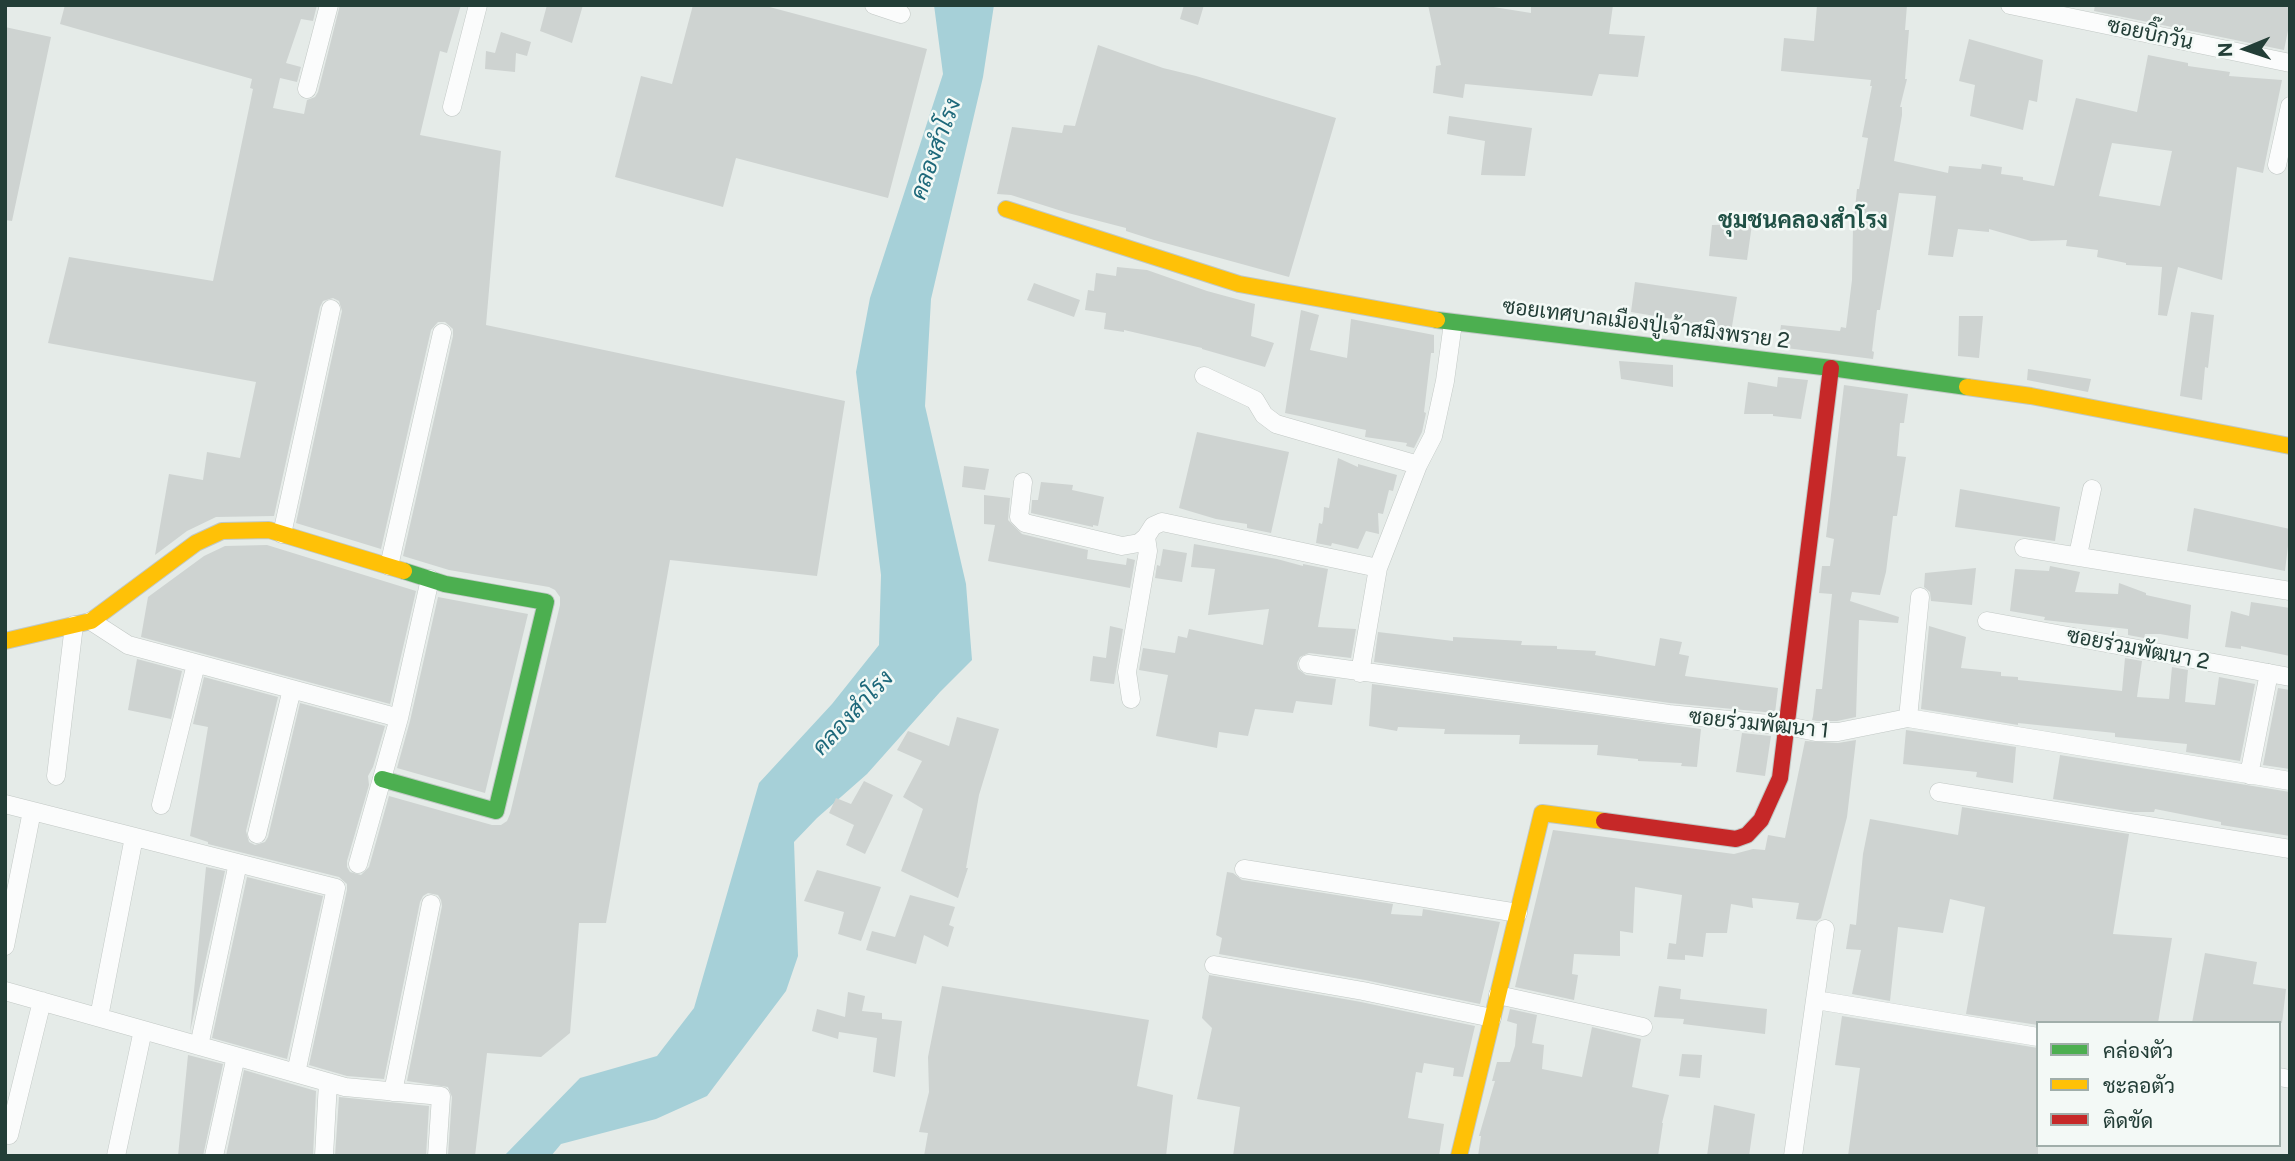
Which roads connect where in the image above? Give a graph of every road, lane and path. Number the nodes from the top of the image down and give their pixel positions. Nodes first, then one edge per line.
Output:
1 (329, 5) edge
2 (478, 5) edge
3 (874, 5) edge
4 (2010, 5) edge
5 (901, 14) dead end
6 (2290, 63) edge
7 (307, 89) dead end
8 (2290, 106) edge
9 (453, 107) dead end
10 (2277, 165) dead end
11 (1006, 209) dead end
12 (331, 309) dead end
13 (1453, 323) junction
14 (442, 333) dead end
15 (1832, 368) junction
16 (1204, 376) dead end
17 (2290, 446) edge
18 (1418, 465) junction
19 (1023, 482) dead end
20 (2092, 489) dead end
21 (282, 534) junction
22 (1146, 537) junction
23 (2024, 548) dead end
24 (2078, 555) junction
25 (389, 566) junction
26 (1378, 568) junction
27 (430, 579) junction
28 (2290, 591) edge
29 (1920, 597) dead end
30 (1987, 621) dead end
31 (83, 623) junction
32 (5, 641) edge
33 (197, 664) junction
34 (1308, 664) dead end
35 (1360, 673) junction
36 (2269, 673) junction
37 (2290, 677) edge
38 (292, 689) junction
39 (1131, 699) dead end
40 (399, 718) junction
41 (1908, 718) junction
42 (1788, 726) junction
43 (2249, 775) junction
44 (57, 776) dead end
45 (382, 779) junction
46 (2290, 782) edge
47 (1939, 792) dead end
48 (5, 804) edge
49 (161, 805) dead end
50 (32, 811) junction
51 (257, 834) dead end
52 (134, 837) junction
53 (2290, 849) edge
54 (238, 863) junction
55 (358, 864) dead end
56 (1244, 869) dead end
57 (431, 905) dead end
58 (1518, 913) junction
59 (1825, 929) dead end
60 (5, 946) edge
61 (1214, 965) dead end
62 (5, 991) edge
63 (1498, 995) junction
64 (42, 1001) junction
65 (1824, 1001) junction
66 (99, 1017) junction
67 (1492, 1018) junction
68 (1643, 1027) dead end
69 (143, 1030) junction
70 (2036, 1037) edge
71 (199, 1046) junction
72 (236, 1056) junction
73 (296, 1073) junction
74 (328, 1083) junction
75 (393, 1092) junction
76 (9, 1135) dead end
77 (116, 1156) edge
78 (214, 1156) edge
79 (324, 1156) edge
80 (437, 1156) edge
81 (1459, 1156) edge
82 (1793, 1156) edge

1 - 7 street
2 - 9 street
3 - 5 street
4 - 6 street, ซอยบิ๊กวัน
8 - 10 street
11 - 13 street, ซอยเทศบาลเมืองปู่เจ้าสมิงพราย 2
12 - 21 street
13 - 15 street, ซอยเทศบาลเมืองปู่เจ้าสมิงพราย 2
13 - 18 street
14 - 25 street
15 - 17 street, ซอยเทศบาลเมืองปู่เจ้าสมิงพราย 2
15 - 42 street
16 - 18 street
18 - 26 street
19 - 22 street
20 - 24 street
21 - 25 street
21 - 31 street
22 - 26 street
22 - 39 street
23 - 24 street
24 - 28 street
25 - 27 street
26 - 35 street
27 - 40 street
27 - 45 street
29 - 41 street
30 - 36 street, ซอยร่วมพัฒนา 2
31 - 32 street
31 - 33 street
31 - 44 street
33 - 38 street
33 - 49 street
34 - 35 street, ซอยร่วมพัฒนา 1
35 - 42 street, ซอยร่วมพัฒนา 1
36 - 37 street, ซอยร่วมพัฒนา 2
36 - 43 street
38 - 40 street
38 - 51 street
40 - 45 street
41 - 42 street, ซอยร่วมพัฒนา 1
41 - 43 street, ซอยร่วมพัฒนา 1
42 - 58 street
43 - 46 street, ซอยร่วมพัฒนา 1
45 - 55 street
47 - 53 street
48 - 50 street
50 - 52 street
50 - 60 street
52 - 54 street
52 - 66 street
54 - 71 street
54 - 73 street
56 - 58 street
57 - 75 street
58 - 63 street
59 - 65 street
61 - 67 street
62 - 64 street
63 - 67 street
63 - 68 street
64 - 66 street
64 - 76 street
65 - 70 street
65 - 82 street
66 - 69 street
67 - 81 street
69 - 71 street
69 - 77 street
71 - 72 street
72 - 73 street
72 - 78 street
73 - 74 street
74 - 75 street
74 - 79 street
75 - 80 street

